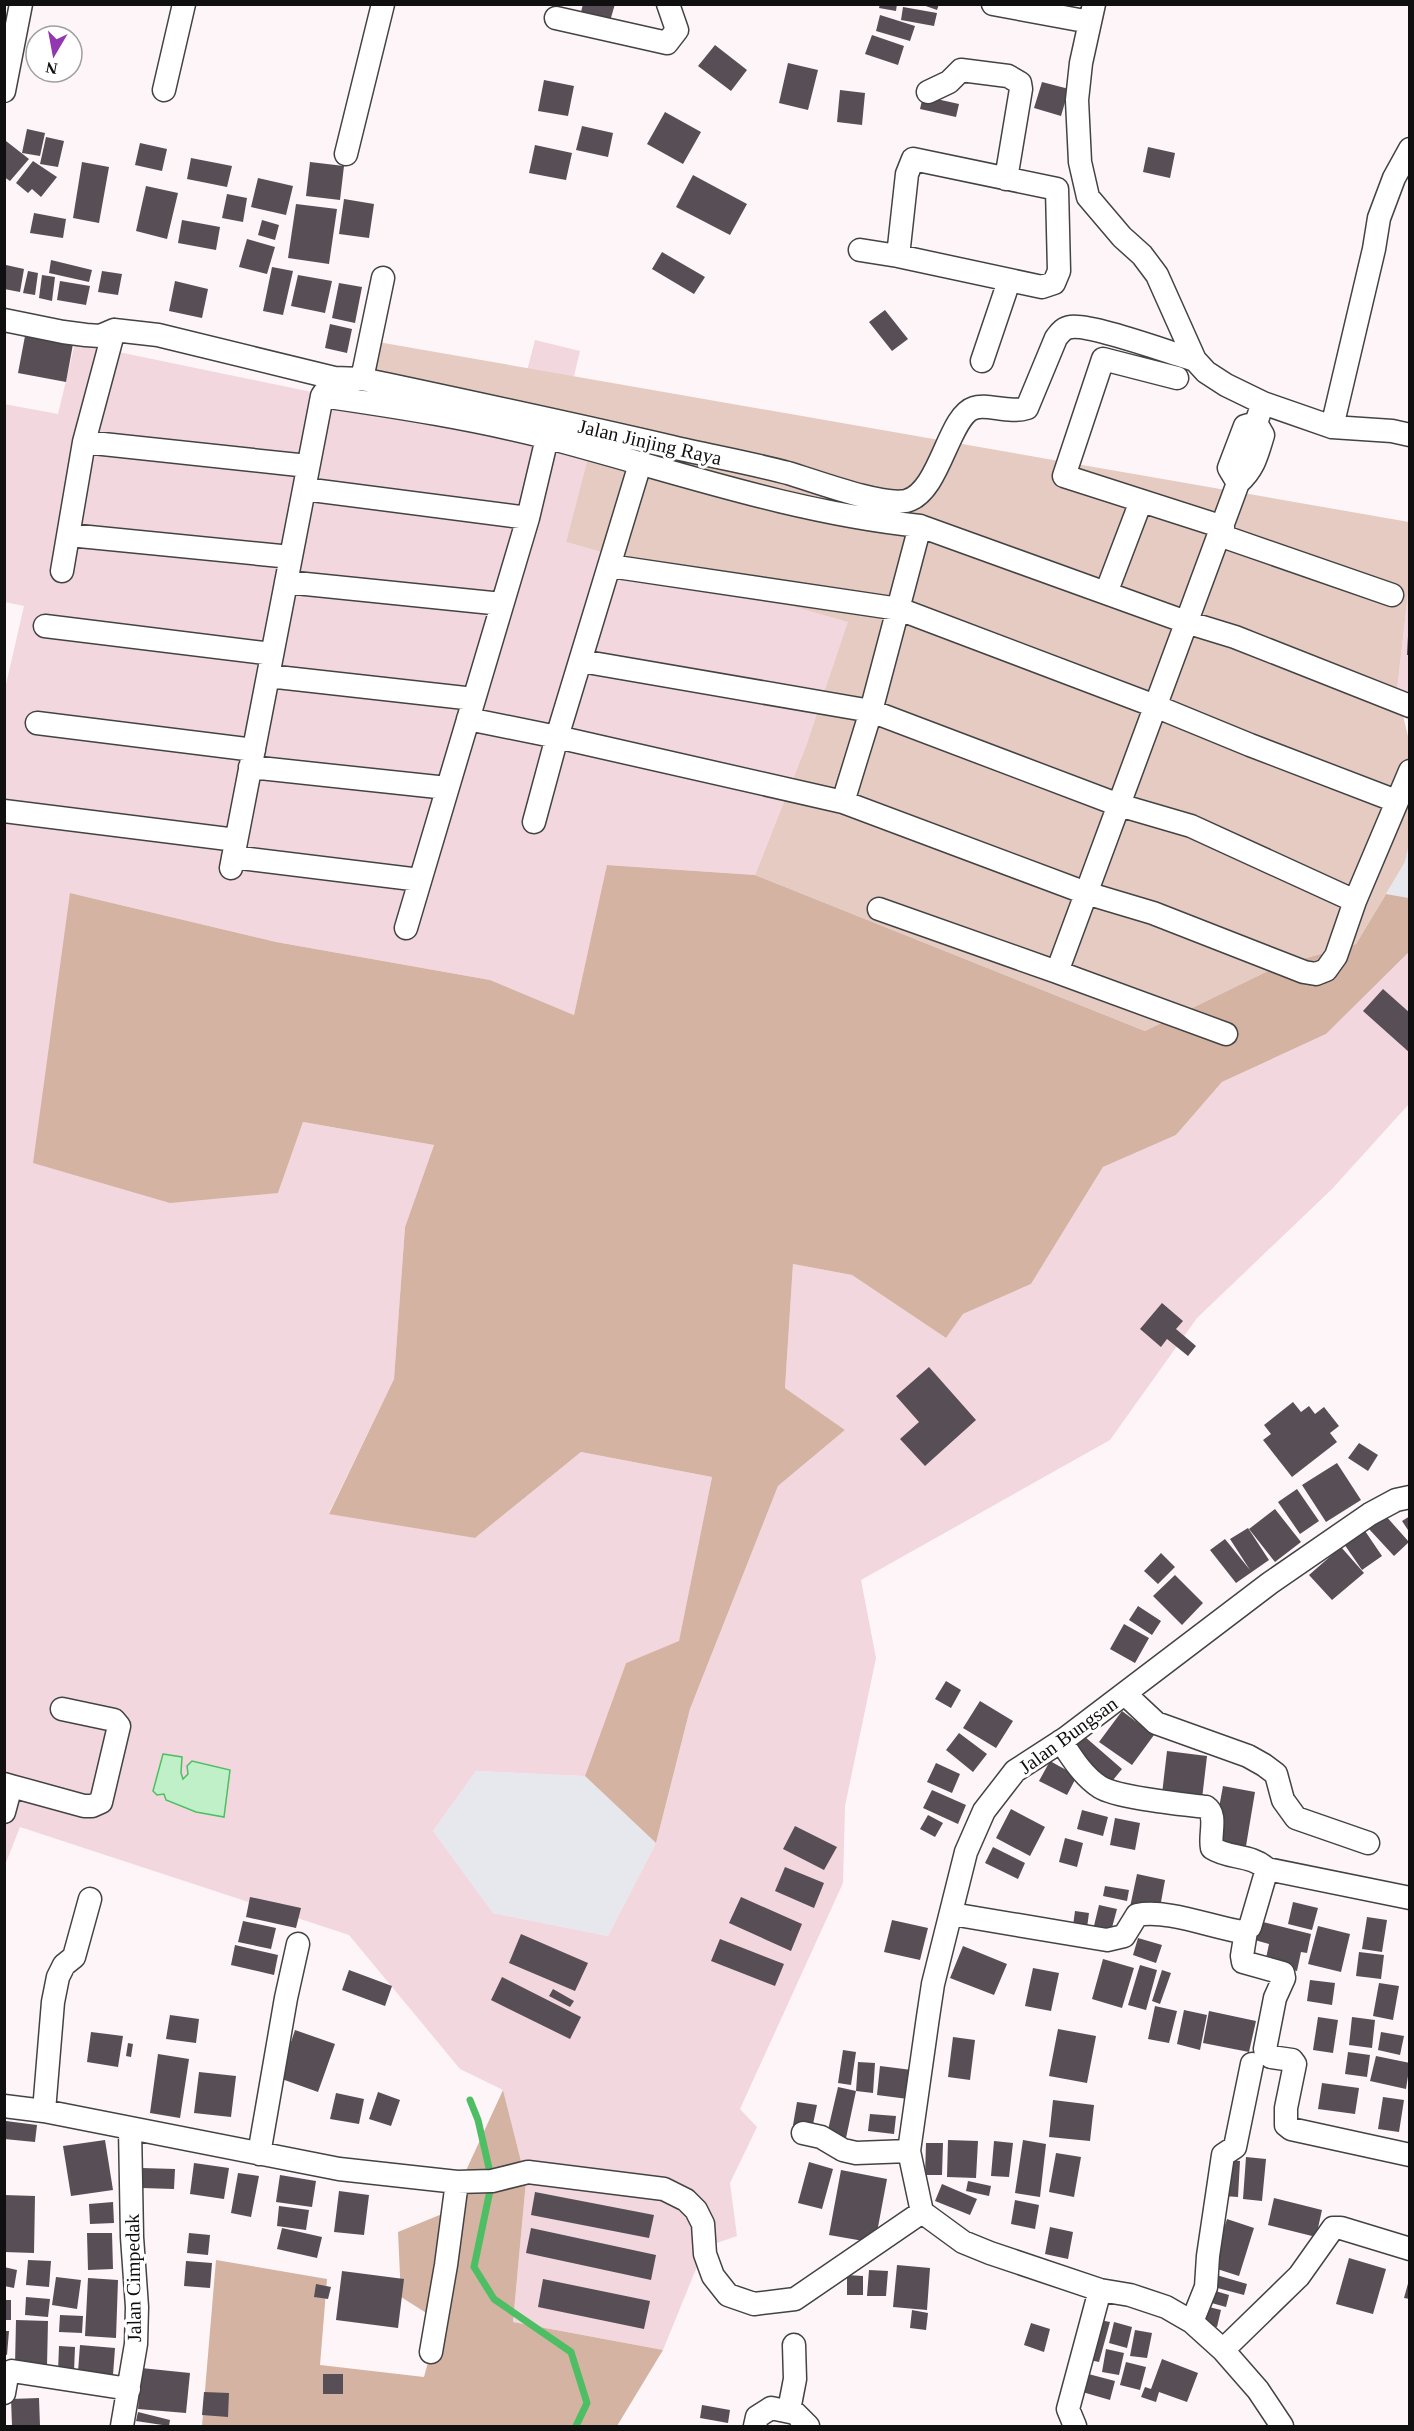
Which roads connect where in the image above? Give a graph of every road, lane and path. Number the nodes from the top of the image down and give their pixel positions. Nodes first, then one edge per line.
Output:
1 (21, 4) edge
2 (184, 4) edge
3 (383, 4) edge
4 (668, 4) edge
5 (993, 4) edge
6 (1092, 13) edge
7 (556, 18) dead end
8 (164, 90) dead end
9 (4, 91) edge
10 (928, 92) dead end
11 (1410, 149) edge
12 (346, 154) dead end
13 (1006, 179) junction
14 (1088, 197) junction
15 (1059, 210) junction
16 (860, 250) dead end
17 (898, 255) junction
18 (383, 278) dead end
19 (1009, 281) junction
20 (4, 320) edge
21 (114, 330) junction
22 (1195, 360) junction
23 (982, 361) dead end
24 (1177, 378) dead end
25 (362, 379) junction
26 (328, 387) junction
27 (1259, 413) junction
28 (1332, 427) junction
29 (1410, 435) edge
30 (547, 438) junction
31 (84, 442) junction
32 (640, 464) junction
33 (308, 466) junction
34 (304, 489) junction
35 (1141, 501) junction
36 (528, 518) junction
37 (920, 526) junction
38 (1221, 531) junction
39 (69, 535) junction
40 (291, 557) junction
41 (610, 566) junction
42 (62, 571) dead end
43 (286, 582) junction
44 (1106, 593) junction
45 (1392, 595) dead end
46 (502, 604) junction
47 (899, 609) junction
48 (1186, 622) junction
49 (45, 626) dead end
50 (272, 654) junction
51 (581, 661) junction
52 (268, 676) junction
53 (1155, 706) junction
54 (1410, 706) edge
55 (471, 709) junction
56 (871, 711) junction
57 (37, 723) dead end
58 (556, 736) junction
59 (252, 759) junction
60 (1410, 771) edge
61 (447, 788) junction
62 (1396, 801) junction
63 (843, 802) junction
64 (1119, 805) junction
65 (4, 811) edge
66 (534, 822) dead end
67 (233, 855) junction
68 (420, 880) junction
69 (1086, 893) junction
70 (1356, 902) junction
71 (879, 909) dead end
72 (406, 928) dead end
73 (1057, 972) junction
74 (1226, 1034) dead end
75 (1410, 1497) edge
76 (1125, 1694) junction
77 (62, 1709) dead end
78 (1061, 1742) junction
79 (6, 1798) edge
80 (1368, 1843) dead end
81 (1267, 1869) junction
82 (1410, 1898) edge
83 (90, 1899) dead end
84 (952, 1914) junction
85 (1246, 1931) junction
86 (298, 1944) dead end
87 (1252, 2064) dead end
88 (4, 2106) edge
89 (44, 2111) junction
90 (130, 2128) junction
91 (803, 2133) dead end
92 (909, 2151) junction
93 (259, 2154) junction
94 (1410, 2155) edge
95 (457, 2182) junction
96 (922, 2212) junction
97 (1410, 2249) edge
98 (1100, 2290) junction
99 (1192, 2322) junction
100 (794, 2345) dead end
101 (1223, 2350) junction
102 (430, 2352) dead end
103 (129, 2388) junction
104 (4, 2393) edge
105 (780, 2409) junction
106 (122, 2427) edge
107 (755, 2427) edge
108 (808, 2427) edge
109 (1075, 2427) edge
110 (1282, 2427) edge

1 - 9 street
2 - 8 street
3 - 12 street
4 - 7 street
5 - 6 street
6 - 14 street
10 - 13 street
11 - 28 street
13 - 15 street
13 - 17 street
14 - 15 street
14 - 22 street
15 - 19 street
16 - 17 street
17 - 19 street
18 - 25 street
19 - 23 street
20 - 21 street, Jalan Jinjing Raya
21 - 26 street, Jalan Jinjing Raya
21 - 31 street
22 - 25 street, Jalan Jinjing Raya
22 - 27 street
24 - 35 street
25 - 26 street, Jalan Jinjing Raya
26 - 30 street
26 - 33 street
27 - 28 street
27 - 38 street
28 - 29 street
30 - 32 street
30 - 36 street
31 - 33 street
31 - 39 street
32 - 37 street
32 - 41 street
33 - 34 street
34 - 36 street
34 - 40 street
35 - 38 street
35 - 44 street
36 - 46 street
37 - 44 street
37 - 47 street
38 - 45 street
38 - 48 street
39 - 40 street
39 - 42 street
40 - 43 street
41 - 47 street
41 - 51 street
43 - 46 street
43 - 50 street
44 - 48 street
46 - 55 street
47 - 53 street
47 - 56 street
48 - 53 street
48 - 54 street
49 - 50 street
50 - 52 street
51 - 56 street
51 - 58 street
52 - 55 street
52 - 59 street
53 - 62 street
53 - 64 street
55 - 58 street
55 - 61 street
56 - 63 street
56 - 64 street
57 - 59 street
58 - 63 street
58 - 66 street
59 - 61 street
59 - 67 street
60 - 62 street
61 - 68 street
62 - 70 street
63 - 69 street
64 - 69 street
64 - 70 street
65 - 67 street
67 - 68 street
68 - 72 street
69 - 70 street
69 - 73 street
71 - 73 street
73 - 74 street
75 - 76 street, Jalan Bungsan
76 - 78 street, Jalan Bungsan
76 - 80 street
77 - 79 street
78 - 81 street
78 - 84 street, Jalan Bungsan
81 - 82 street
81 - 85 street
83 - 89 street
84 - 85 street
84 - 92 street, Jalan Bungsan
85 - 94 street
86 - 93 street
87 - 99 street
88 - 89 street
89 - 90 street
90 - 93 street
90 - 103 street, Jalan Cimpedak
91 - 92 street
92 - 96 street, Jalan Bungsan
93 - 95 street
95 - 96 street
95 - 102 street
96 - 98 street
97 - 101 street
98 - 99 street
98 - 109 street
99 - 101 street
100 - 105 street
101 - 110 street
103 - 104 street
103 - 106 street, Jalan Cimpedak
105 - 107 street
105 - 108 street

